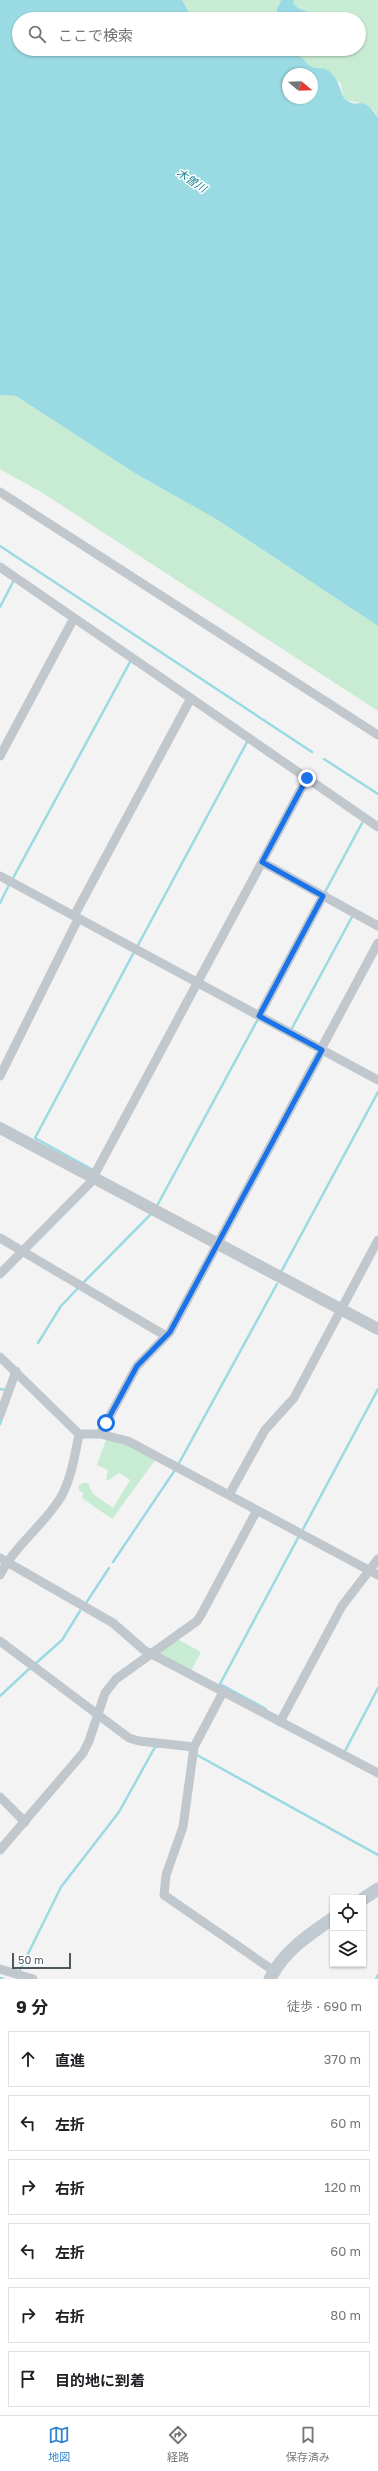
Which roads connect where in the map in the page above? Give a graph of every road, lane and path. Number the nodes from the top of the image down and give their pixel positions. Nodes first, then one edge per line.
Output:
1 (0, 492) edge
2 (0, 567) edge
3 (74, 618) junction
4 (191, 698) junction
5 (378, 735) edge
6 (0, 756) edge
7 (307, 778) junction
8 (378, 827) edge
9 (262, 862) junction
10 (0, 876) edge
11 (323, 896) junction
12 (76, 918) junction
13 (378, 926) edge
14 (378, 943) edge
15 (197, 982) junction
16 (259, 1016) junction
17 (321, 1050) junction
18 (0, 1076) edge
19 (378, 1080) edge
20 (0, 1128) edge
21 (92, 1178) junction
22 (0, 1238) edge
23 (378, 1240) edge
24 (218, 1245) junction
25 (23, 1251) junction
26 (0, 1274) edge
27 (341, 1310) junction
28 (378, 1329) edge
29 (166, 1336) junction
30 (0, 1357) edge
31 (16, 1371) junction
32 (0, 1415) edge
33 (79, 1434) junction
34 (100, 1434) junction
35 (228, 1495) junction
36 (257, 1510) junction
37 (3, 1560) edge
38 (378, 1560) edge
39 (374, 1573) edge
40 (0, 1574) edge
41 (0, 1641) edge
42 (152, 1654) junction
43 (223, 1692) junction
44 (98, 1715) junction
45 (280, 1722) junction
46 (194, 1747) junction
47 (378, 1773) edge
48 (0, 1797) edge
49 (25, 1822) junction
50 (0, 1850) edge
51 (378, 1889) edge
52 (366, 1897) edge
53 (330, 1920) edge
54 (0, 1969) edge
55 (272, 1975) edge
56 (33, 1979) edge

1 - 5 street
2 - 3 street
3 - 4 street
3 - 6 street
4 - 7 street
4 - 12 street
7 - 8 street
7 - 9 street
9 - 11 street
9 - 15 street
10 - 12 street
11 - 13 street
11 - 16 street
12 - 15 street
12 - 18 street
14 - 17 street
15 - 16 street
15 - 21 street
16 - 17 street
17 - 19 street
17 - 24 street
20 - 21 street
21 - 24 street
21 - 25 street
22 - 25 street
23 - 27 street
24 - 27 street
24 - 29 street
25 - 26 street
25 - 29 street
27 - 28 street
27 - 35 street
29 - 34 street
30 - 31 street
31 - 32 street
31 - 33 street
33 - 34 street
33 - 37 street
34 - 35 street
35 - 36 street
36 - 39 street
36 - 42 street
37 - 40 street
37 - 42 street
38 - 39 street
39 - 45 street
41 - 44 street
42 - 43 street
42 - 44 street
43 - 45 street
43 - 46 street
44 - 46 street
44 - 49 street
45 - 47 street
46 - 55 street
48 - 49 street
49 - 50 street
51 - 52 main road
53 - 55 main road
54 - 56 street

